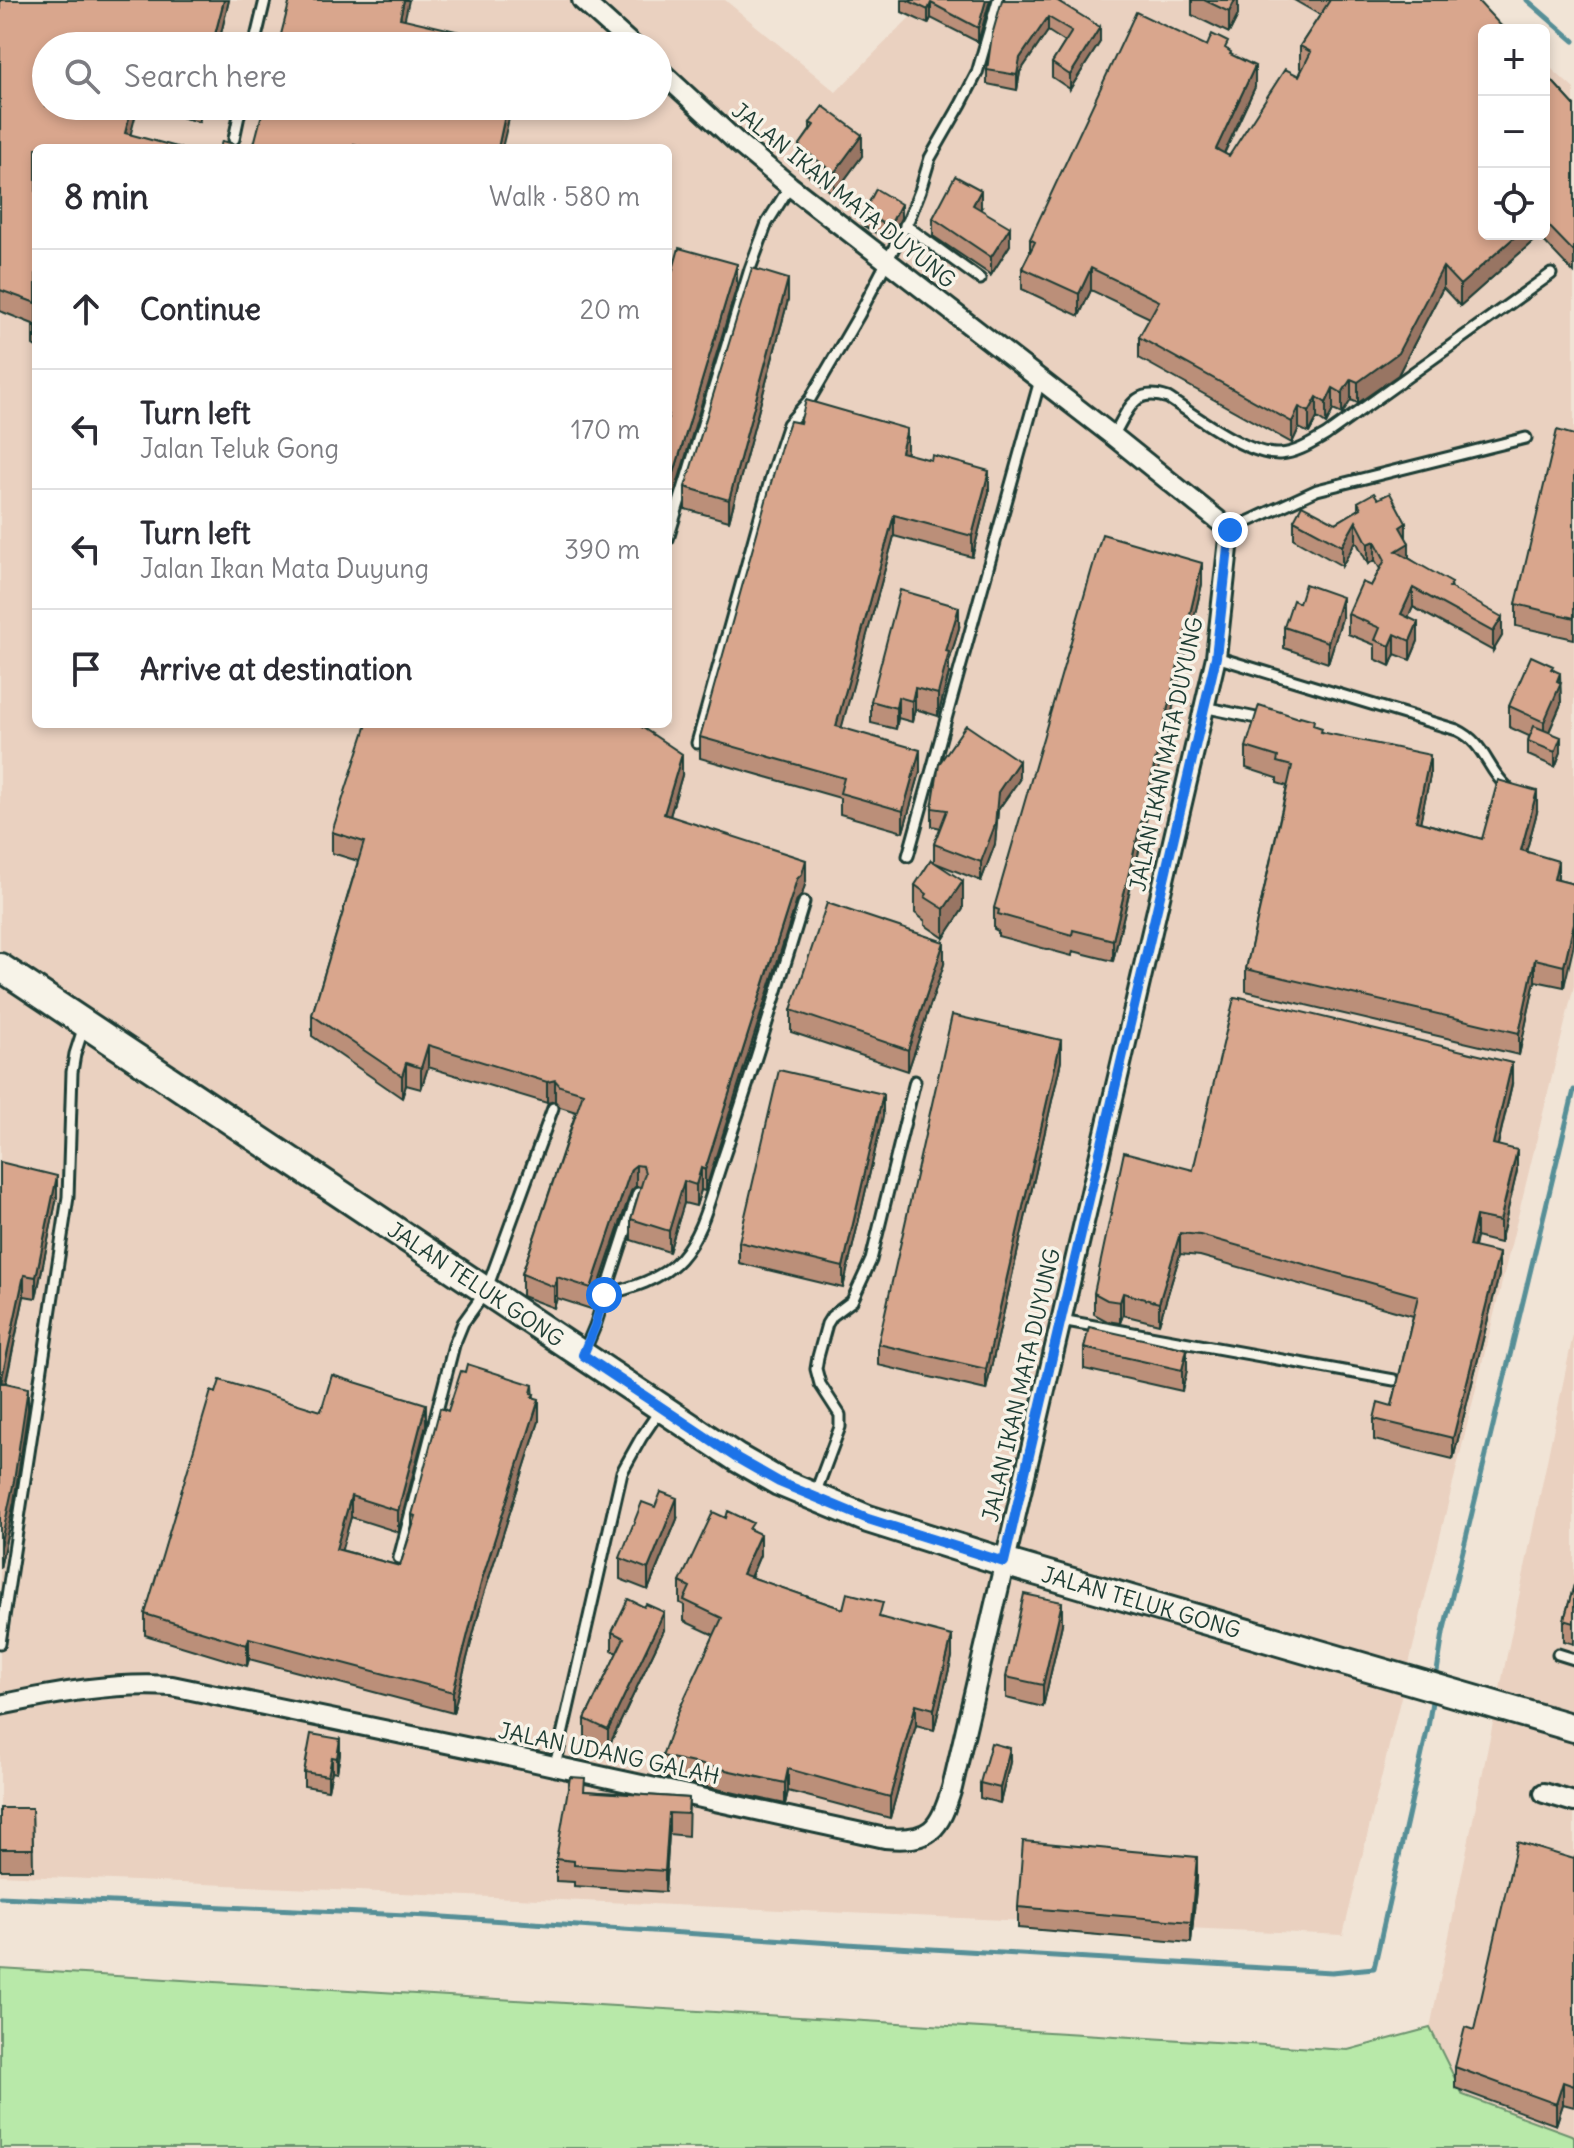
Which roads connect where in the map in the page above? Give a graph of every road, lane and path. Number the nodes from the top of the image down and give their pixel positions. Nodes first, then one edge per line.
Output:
1 (265, 0) edge
2 (582, 0) edge
3 (998, 0) edge
4 (257, 32) edge
5 (617, 32) edge
6 (672, 82) edge
7 (238, 120) edge
8 (234, 139) dead end
9 (790, 186) junction
10 (905, 225) junction
11 (886, 261) junction
12 (1551, 274) dead end
13 (980, 279) dead end
14 (1040, 380) junction
15 (1113, 436) junction
16 (1526, 438) dead end
17 (672, 526) edge
18 (1230, 530) junction
19 (1216, 657) junction
20 (1203, 707) junction
21 (1277, 723) edge
22 (697, 743) edge
23 (1520, 793) edge
24 (908, 856) dead end
25 (804, 902) dead end
26 (0, 967) edge
27 (85, 1023) junction
28 (915, 1081) dead end
29 (553, 1108) dead end
30 (638, 1193) edge
31 (486, 1291) junction
32 (604, 1295) junction
33 (1061, 1320) junction
34 (583, 1355) junction
35 (1394, 1380) dead end
36 (662, 1408) junction
37 (813, 1497) junction
38 (399, 1558) edge
39 (1004, 1562) junction
40 (0, 1643) edge
41 (1558, 1654) dead end
42 (1574, 1659) edge
43 (0, 1705) edge
44 (1574, 1728) edge
45 (555, 1766) junction
46 (1544, 1793) dead end
47 (1574, 1802) edge

1 - 4 lane
2 - 5 street
3 - 10 lane
6 - 9 street, JALAN IKAN MATA DUYUNG
7 - 8 lane
9 - 11 street, JALAN IKAN MATA DUYUNG
9 - 17 lane
10 - 11 lane
10 - 13 lane
11 - 14 street, JALAN IKAN MATA DUYUNG
11 - 22 lane
12 - 15 lane
14 - 15 street, JALAN IKAN MATA DUYUNG
14 - 24 lane
15 - 18 street, JALAN IKAN MATA DUYUNG
16 - 18 lane
18 - 19 street, JALAN IKAN MATA DUYUNG
19 - 20 street, JALAN IKAN MATA DUYUNG
19 - 23 lane
20 - 21 lane
20 - 33 street, JALAN IKAN MATA DUYUNG
25 - 32 lane
26 - 27 street, JALAN TELUK GONG
27 - 31 street, JALAN TELUK GONG
27 - 40 lane
28 - 37 lane
29 - 31 lane
30 - 32 lane
31 - 34 street, JALAN TELUK GONG
31 - 38 lane
32 - 34 lane
33 - 35 lane
33 - 39 street, JALAN IKAN MATA DUYUNG
34 - 36 street, JALAN TELUK GONG
36 - 37 street, JALAN TELUK GONG
36 - 45 lane
37 - 39 street, JALAN TELUK GONG
39 - 44 street, JALAN TELUK GONG
39 - 45 street, JALAN UDANG GALAH
41 - 42 lane
43 - 45 street, JALAN UDANG GALAH
46 - 47 street

